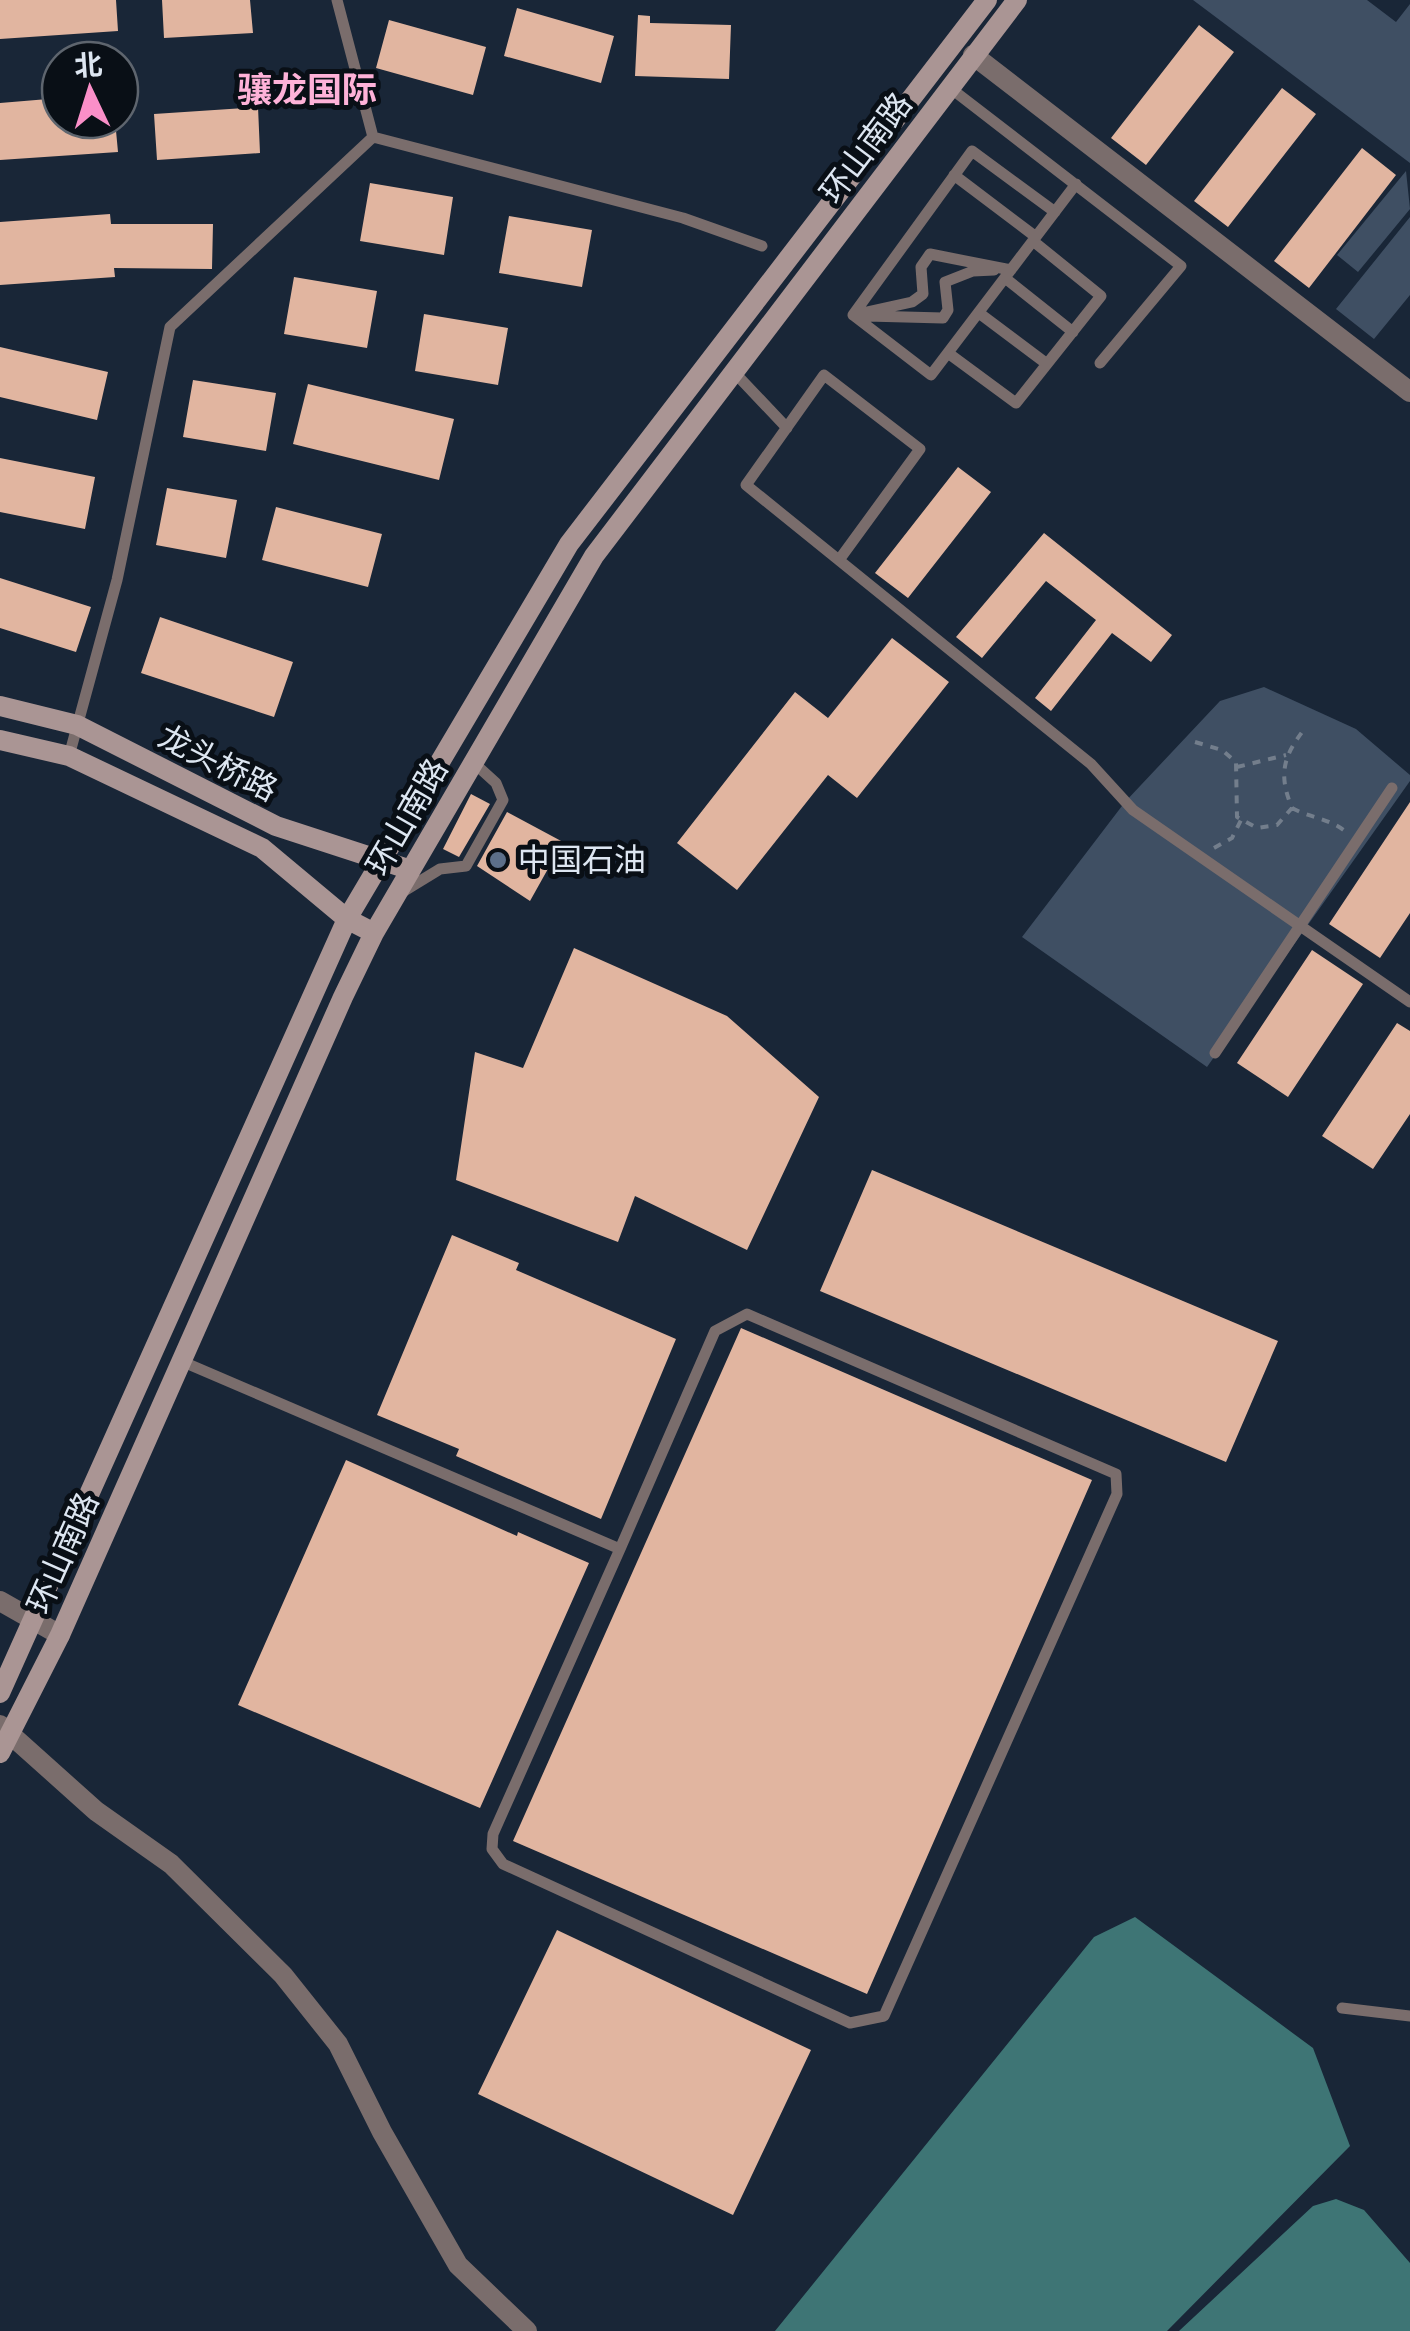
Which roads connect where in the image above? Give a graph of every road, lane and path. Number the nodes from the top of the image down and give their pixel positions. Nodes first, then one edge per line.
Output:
1 (337, 0) edge
2 (987, 0) edge
3 (1017, 0) edge
4 (974, 55) junction
5 (949, 88) junction
6 (373, 137) junction
7 (954, 175) junction
8 (1076, 184) junction
9 (1055, 212) junction
10 (1034, 239) junction
11 (762, 246) dead end
12 (1008, 274) junction
13 (978, 313) junction
14 (853, 316) junction
15 (1073, 332) junction
16 (948, 353) junction
17 (1100, 363) dead end
18 (1047, 364) junction
19 (734, 372) junction
20 (1410, 392) edge
21 (787, 428) junction
22 (839, 560) junction
23 (0, 706) edge
24 (77, 725) junction
25 (1306, 727) dead end
26 (0, 740) edge
27 (1195, 742) dead end
28 (1286, 755) junction
29 (68, 756) junction
30 (474, 763) junction
31 (1237, 767) junction
32 (1392, 788) dead end
33 (1292, 808) junction
34 (1240, 820) junction
35 (1356, 840) junction
36 (1196, 854) junction
37 (383, 858) junction
38 (411, 870) junction
39 (396, 896) junction
40 (347, 918) junction
41 (1297, 924) junction
42 (374, 934) junction
43 (1410, 1002) edge
44 (1215, 1054) dead end
45 (181, 1361) junction
46 (620, 1549) junction
47 (0, 1601) edge
48 (33, 1620) junction
49 (60, 1635) junction
50 (0, 1693) edge
51 (4, 1729) edge
52 (0, 1754) edge
53 (1342, 2008) dead end
54 (1410, 2016) edge
55 (527, 2331) edge

1 - 6 lane
2 - 37 main road, 环山南路
3 - 4 main road, 环山南路
4 - 5 main road, 环山南路
4 - 20 street
5 - 8 lane
5 - 19 main road, 环山南路
6 - 11 lane
6 - 24 lane
7 - 9 lane
7 - 10 lane
7 - 14 lane
8 - 9 lane
8 - 17 lane
9 - 10 lane
10 - 12 lane
10 - 15 lane
12 - 13 lane
12 - 14 lane
12 - 14 lane
12 - 15 lane
13 - 16 lane
13 - 18 lane
14 - 16 lane
15 - 18 lane
16 - 18 lane
19 - 21 lane
19 - 30 main road, 环山南路
21 - 22 lane
21 - 22 lane
22 - 36 lane
23 - 24 main road, 龙头桥路
24 - 29 lane
24 - 37 main road, 龙头桥路
25 - 28 path
26 - 29 main road, 龙头桥路
27 - 31 path
28 - 31 path
28 - 33 path
29 - 40 main road, 龙头桥路
30 - 38 main road, 环山南路
30 - 39 lane
31 - 34 path
32 - 35 lane
33 - 34 path
33 - 35 path
34 - 36 path
35 - 41 lane
36 - 41 lane
37 - 38 main road, 龙头桥路
37 - 40 main road, 环山南路
38 - 39 main road, 环山南路
39 - 42 main road, 环山南路
40 - 42 main road, 龙头桥路
40 - 48 main road, 环山南路
41 - 43 lane
41 - 44 lane
42 - 45 main road, 环山南路
45 - 46 lane
45 - 49 main road, 环山南路
46 - 46 lane
47 - 48 street
48 - 49 street
48 - 50 main road, 环山南路
49 - 51 main road, 环山南路
51 - 52 main road, 环山南路
51 - 55 street
53 - 54 lane

